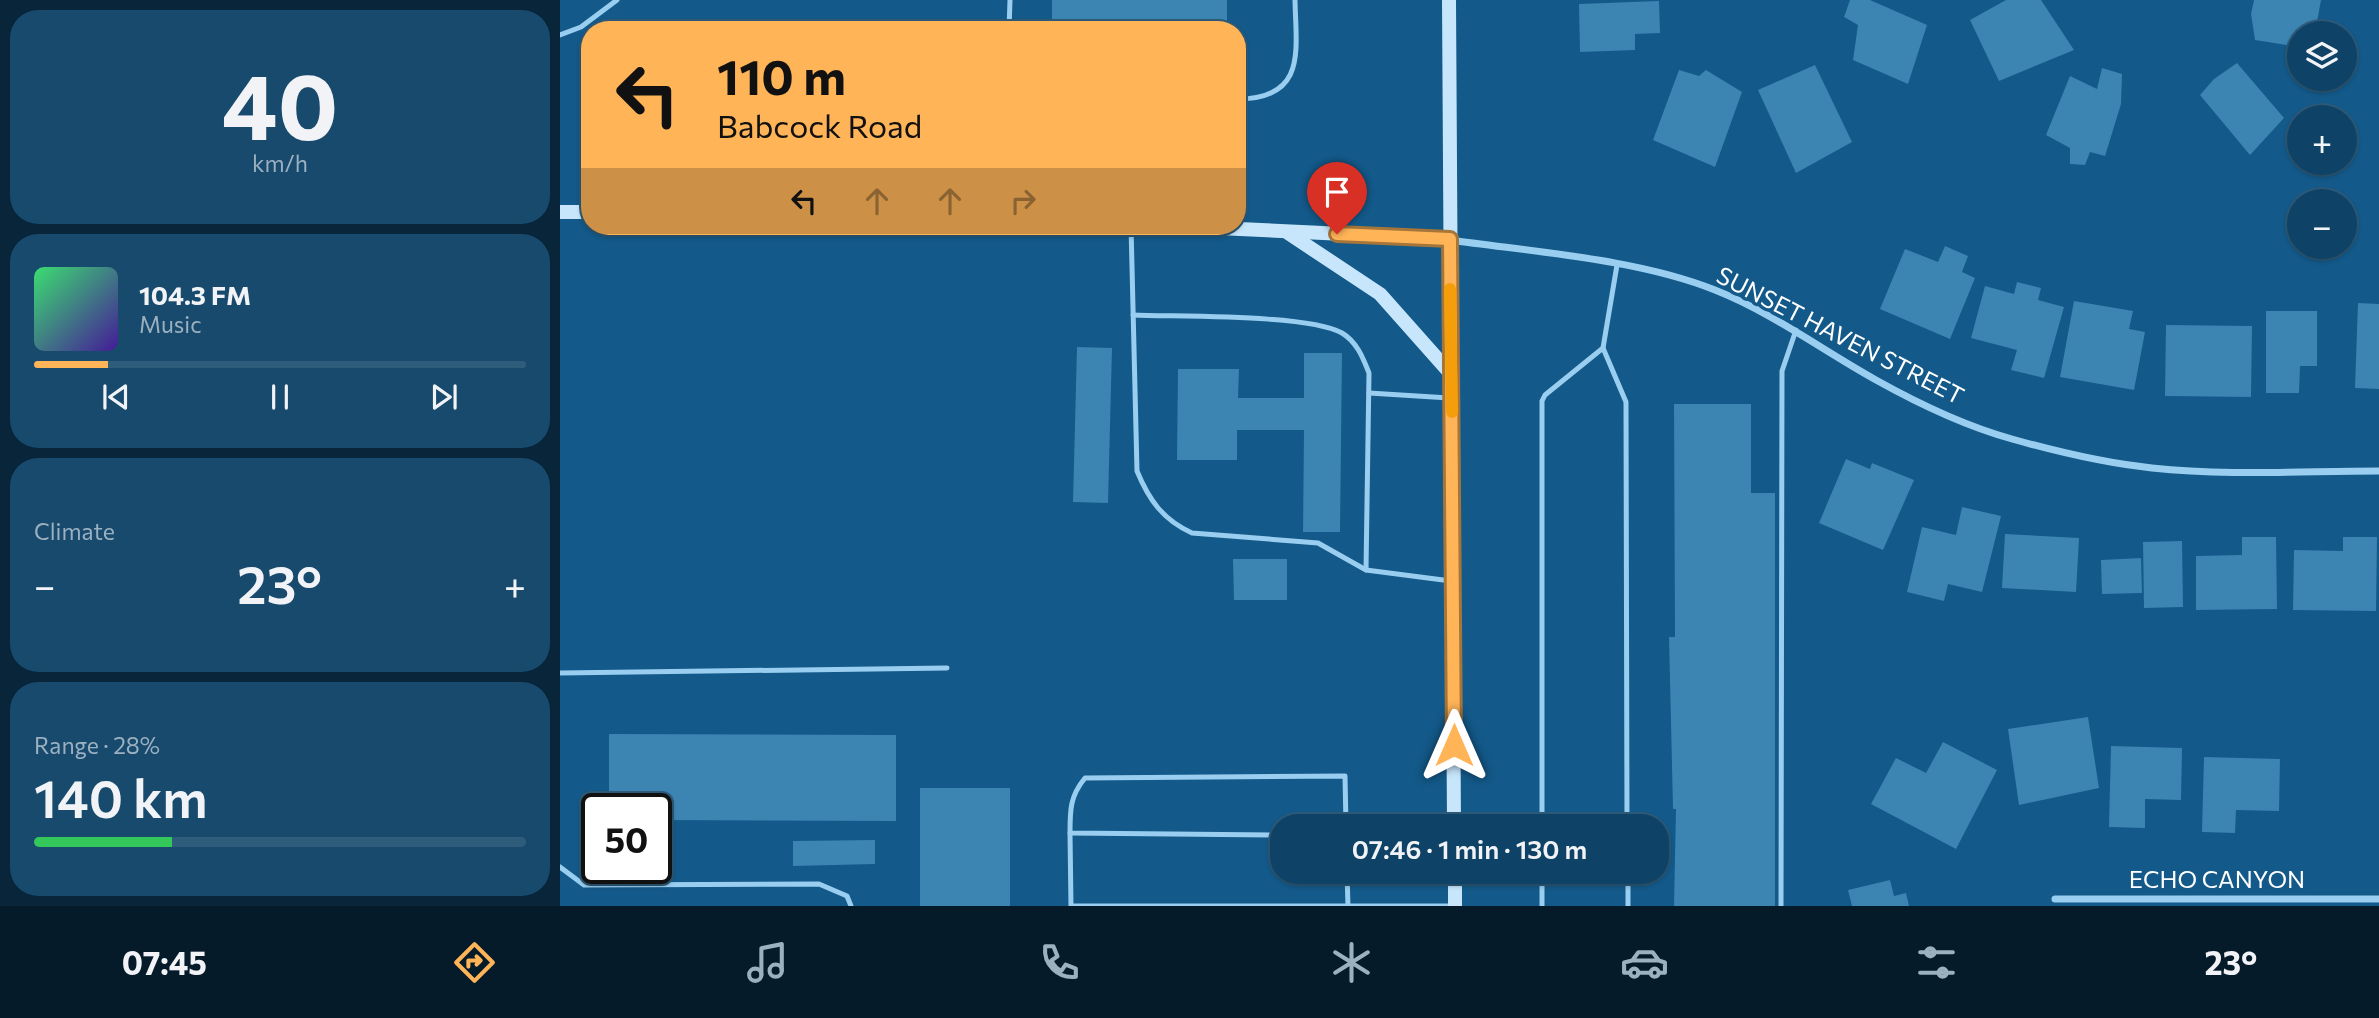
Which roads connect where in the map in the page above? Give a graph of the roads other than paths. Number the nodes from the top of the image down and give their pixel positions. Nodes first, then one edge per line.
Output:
1 (617, 0) edge
2 (1010, 0) edge
3 (1294, 0) edge
4 (1449, 0) edge
5 (590, 21) edge
6 (1009, 21) edge
7 (581, 27) edge
8 (560, 35) edge
9 (1246, 98) edge
10 (560, 212) edge
11 (581, 212) edge
12 (1246, 230) edge
13 (1287, 232) junction
14 (1131, 235) edge
15 (1450, 239) junction
16 (1617, 265) junction
17 (1133, 314) junction
18 (1796, 330) junction
19 (1604, 348) junction
20 (1451, 374) junction
21 (1368, 393) junction
22 (1451, 399) junction
23 (2379, 471) edge
24 (1366, 570) junction
25 (1453, 582) junction
26 (947, 668) dead end
27 (560, 673) edge
28 (1346, 814) edge
29 (1454, 814) edge
30 (1542, 814) edge
31 (1627, 814) edge
32 (1070, 833) junction
33 (1270, 835) edge
34 (560, 867) edge
35 (1347, 884) edge
36 (1455, 884) edge
37 (1542, 884) edge
38 (1628, 884) edge
39 (2055, 899) dead end
40 (2379, 899) edge
41 (851, 906) edge
42 (1348, 906) edge
43 (1455, 906) edge
44 (1542, 906) edge
45 (1628, 906) edge
46 (1781, 906) edge

1 - 5 lane
2 - 6 lane
3 - 9 lane
4 - 15 main road
7 - 8 lane
10 - 11 main road
12 - 13 main road
13 - 15 main road
13 - 20 main road
14 - 17 lane
15 - 16 street, SUNSET HAVEN STREET
15 - 20 main road
16 - 18 street, SUNSET HAVEN STREET
16 - 19 lane
17 - 21 lane
17 - 24 lane
18 - 23 street, SUNSET HAVEN STREET
18 - 46 lane
19 - 30 lane
19 - 31 lane
20 - 22 main road
21 - 22 lane
21 - 24 lane
22 - 25 main road
24 - 25 lane
25 - 29 main road
26 - 27 lane
28 - 32 lane
32 - 33 lane
32 - 42 lane
34 - 41 lane
35 - 42 lane
36 - 43 main road
37 - 44 lane
38 - 45 lane
39 - 40 street, ECHO CANYON
42 - 43 lane

